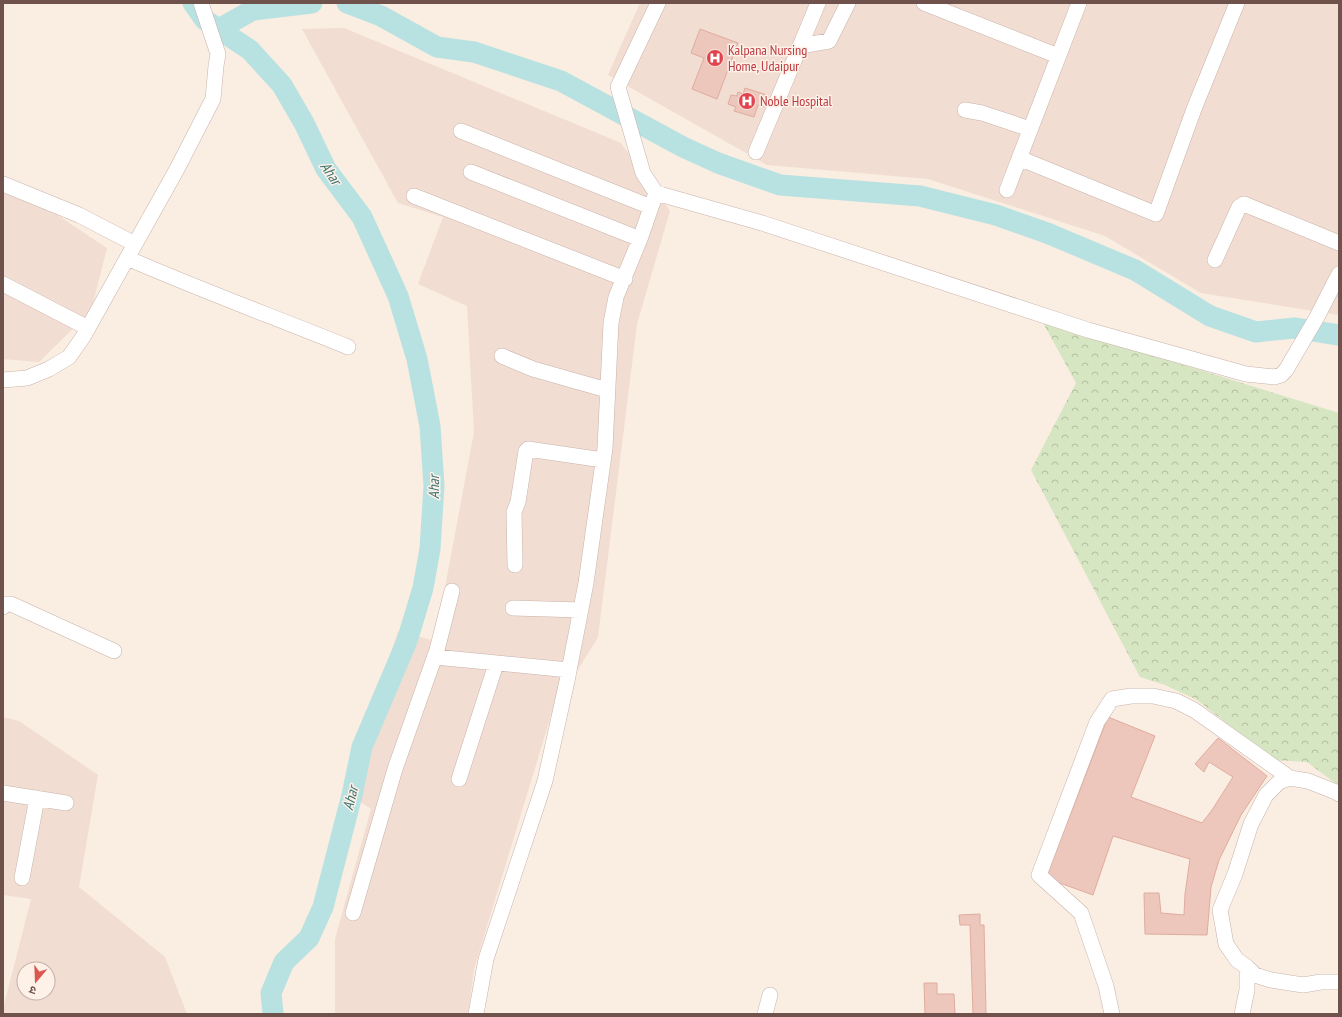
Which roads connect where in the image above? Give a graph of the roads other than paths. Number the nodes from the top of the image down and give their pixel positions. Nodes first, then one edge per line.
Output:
1 (201, 3) edge
2 (658, 3) edge
3 (818, 3) edge
4 (848, 3) edge
5 (924, 3) edge
6 (1079, 3) edge
7 (1237, 3) edge
8 (800, 46) junction
9 (1058, 56) junction
10 (965, 110) dead end
11 (1030, 129) junction
12 (461, 132) dead end
13 (756, 152) dead end
14 (1019, 158) junction
15 (471, 172) dead end
16 (3, 184) edge
17 (1007, 190) dead end
18 (414, 196) dead end
19 (654, 200) junction
20 (640, 239) junction
21 (1339, 243) edge
22 (135, 244) junction
23 (127, 258) junction
24 (1215, 260) dead end
25 (1338, 277) edge
26 (625, 278) junction
27 (3, 284) edge
28 (88, 328) junction
29 (348, 347) dead end
30 (502, 356) dead end
31 (3, 380) edge
32 (607, 390) junction
33 (603, 460) junction
34 (515, 565) dead end
35 (452, 591) dead end
36 (3, 607) edge
37 (513, 608) dead end
38 (580, 610) junction
39 (114, 651) dead end
40 (435, 657) junction
41 (496, 664) junction
42 (569, 670) junction
43 (1290, 778) junction
44 (459, 779) dead end
45 (3, 793) edge
46 (1339, 794) edge
47 (37, 798) junction
48 (66, 803) dead end
49 (22, 878) dead end
50 (353, 913) dead end
51 (1247, 967) junction
52 (1271, 980) junction
53 (1339, 982) edge
54 (1247, 990) junction
55 (770, 995) dead end
56 (476, 1014) edge
57 (766, 1014) edge
58 (1112, 1014) edge
59 (1242, 1014) edge

1 - 22 street
2 - 19 street
3 - 8 street
4 - 8 street
5 - 9 street
6 - 9 street
7 - 14 street
8 - 13 street
9 - 11 street
10 - 11 street
11 - 14 street
12 - 19 street
14 - 17 street
15 - 20 street
16 - 22 street
18 - 26 street
19 - 20 street
19 - 25 street
20 - 26 street
21 - 24 street
22 - 23 street
23 - 28 street
23 - 29 street
26 - 32 street
27 - 28 street
28 - 31 street
30 - 32 street
32 - 33 street
33 - 34 street
33 - 38 street
35 - 40 street
36 - 39 street
37 - 38 street
38 - 42 street
40 - 41 street
40 - 50 street
41 - 42 street
41 - 44 street
42 - 56 street
43 - 46 street
43 - 51 street
43 - 58 street
45 - 47 street
47 - 48 street
47 - 49 street
51 - 52 street
51 - 54 street
52 - 53 street
52 - 54 street
54 - 59 street
55 - 57 street

